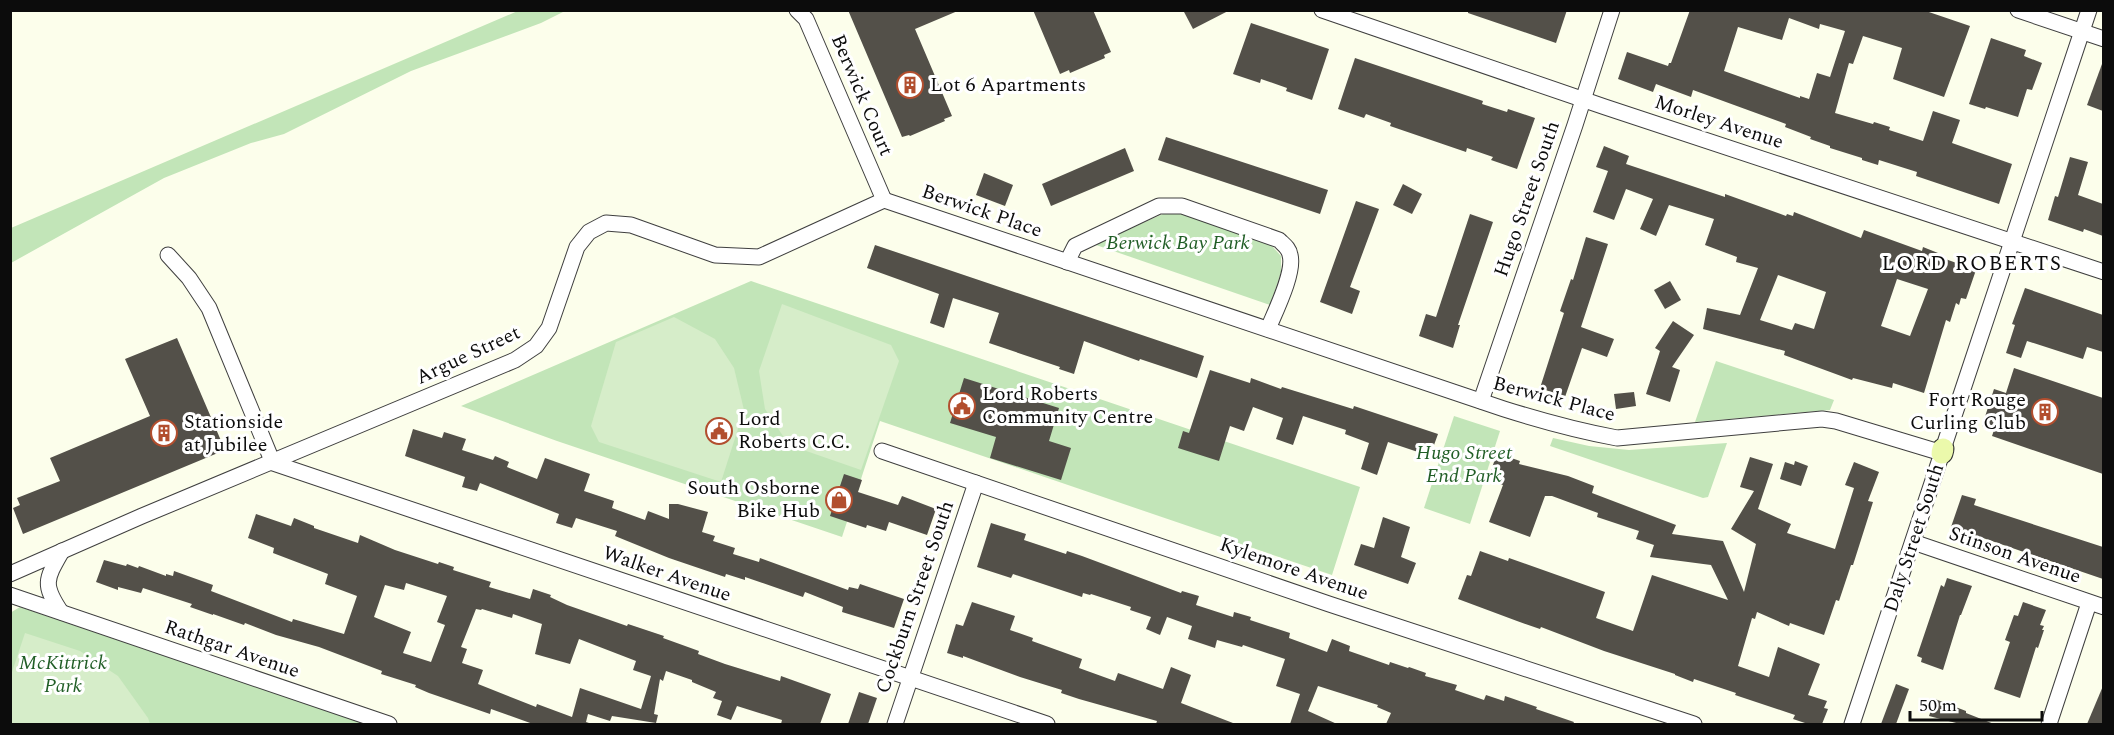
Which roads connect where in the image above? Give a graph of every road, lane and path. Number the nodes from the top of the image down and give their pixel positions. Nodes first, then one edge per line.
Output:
1 (796, 10) edge
2 (1322, 10) edge
3 (1612, 10) edge
4 (2018, 10) edge
5 (2089, 10) edge
6 (2082, 32) junction
7 (2103, 39) edge
8 (1582, 99) junction
9 (884, 200) junction
10 (2013, 241) junction
11 (168, 255) dead end
12 (1067, 262) junction
13 (2103, 272) edge
14 (1268, 329) junction
15 (1481, 401) junction
16 (882, 451) dead end
17 (1943, 451) junction
18 (273, 463) junction
19 (976, 483) junction
20 (1913, 543) junction
21 (62, 551) junction
22 (10, 574) edge
23 (10, 595) edge
24 (2096, 605) edge
25 (61, 612) junction
26 (910, 678) junction
27 (389, 724) edge
28 (895, 724) edge
29 (1047, 724) edge
30 (1694, 724) edge
31 (1852, 724) edge
32 (2049, 724) edge

1 - 9 street, Berwick Court
2 - 8 street, Morley Avenue
3 - 8 street, Hugo Street South
4 - 6 street
5 - 6 street, Daly Street South
6 - 7 street
6 - 10 street, Daly Street South
8 - 10 street, Morley Avenue
8 - 15 street, Hugo Street South
9 - 12 street, Berwick Place
9 - 18 street, Argue Street
10 - 13 street, Morley Avenue
10 - 17 street, Daly Street South
11 - 18 street
12 - 14 street, Berwick Place
12 - 14 street
14 - 15 street, Berwick Place
15 - 17 street, Berwick Place
16 - 19 street, Kylemore Avenue
17 - 20 street, Daly Street South
18 - 21 street, Argue Street
18 - 26 street, Walker Avenue
19 - 26 street, Cockburn Street South
19 - 30 street, Kylemore Avenue
20 - 24 street, Stinson Avenue
20 - 31 street, Daly Street South
21 - 22 street, Argue Street
21 - 25 street
23 - 25 street, Rathgar Avenue
24 - 32 street
25 - 27 street, Rathgar Avenue
26 - 28 street, Cockburn Street South
26 - 29 street, Walker Avenue

